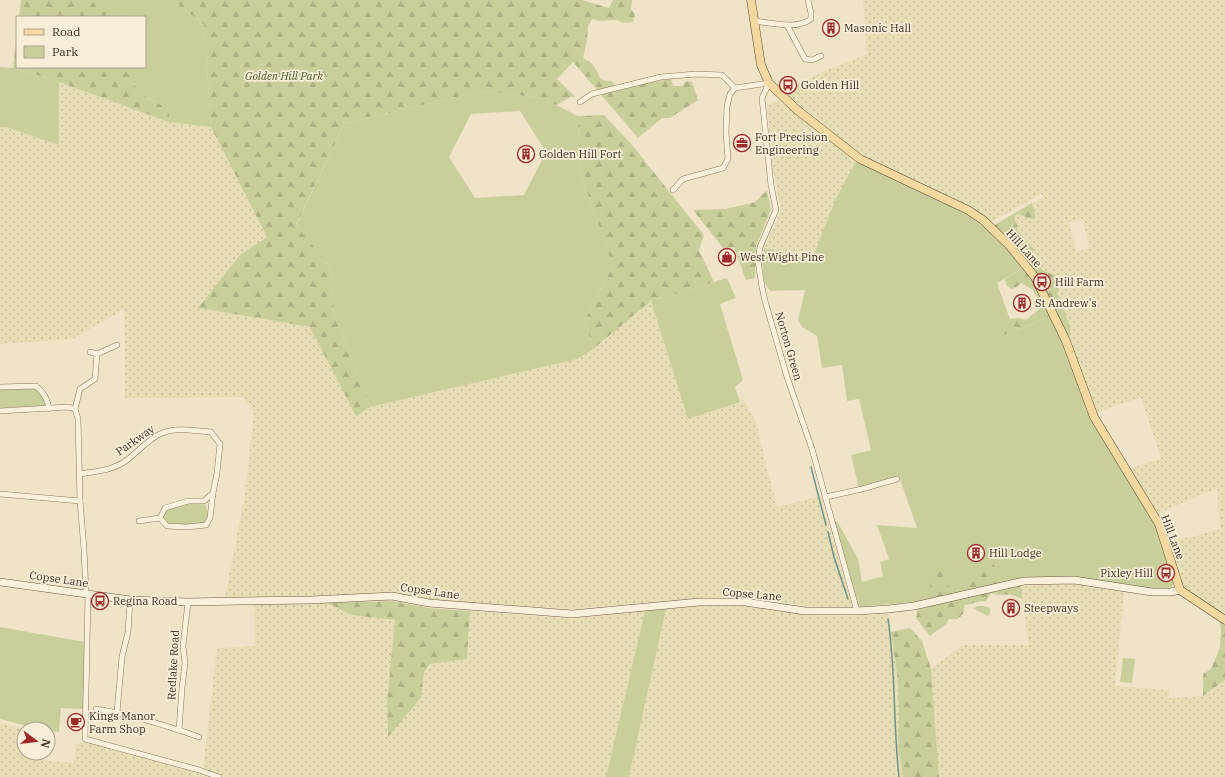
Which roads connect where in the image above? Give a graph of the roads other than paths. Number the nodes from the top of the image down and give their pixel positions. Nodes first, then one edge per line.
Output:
1 (751, 0) edge
2 (808, 0) edge
3 (754, 21) junction
4 (787, 25) junction
5 (821, 56) dead end
6 (768, 83) junction
7 (735, 88) junction
8 (580, 102) dead end
9 (673, 190) dead end
10 (117, 345) dead end
11 (90, 352) dead end
12 (97, 354) junction
13 (0, 387) edge
14 (49, 409) junction
15 (75, 409) junction
16 (0, 411) edge
17 (80, 474) junction
18 (897, 479) dead end
19 (213, 493) junction
20 (0, 494) edge
21 (826, 497) junction
22 (80, 501) junction
23 (160, 518) junction
24 (138, 521) dead end
25 (0, 582) edge
26 (1180, 590) junction
27 (87, 594) junction
28 (130, 600) junction
29 (188, 602) junction
30 (857, 611) junction
31 (1225, 620) edge
32 (96, 709) dead end
33 (117, 712) junction
34 (179, 730) junction
35 (199, 737) dead end
36 (219, 777) edge

1 - 3 main road
2 - 4 street
3 - 4 street
3 - 6 main road
4 - 5 street
6 - 7 street
6 - 21 street, Norton Green
6 - 26 main road, Hill Lane
7 - 8 street
7 - 9 street
10 - 12 street
11 - 12 street
12 - 15 street
13 - 14 street
14 - 15 street
14 - 16 street
15 - 17 street
17 - 19 street, Parkway
17 - 22 street
18 - 21 street
19 - 23 street
19 - 23 street, Parkway
20 - 22 street
21 - 30 street, Norton Green
22 - 27 street
23 - 24 street
25 - 27 street, Copse Lane
26 - 30 street
26 - 31 main road
27 - 28 street, Copse Lane
27 - 36 street
28 - 29 street, Copse Lane
28 - 33 street
29 - 30 street, Copse Lane
29 - 34 street, Redlake Road
32 - 33 street
33 - 34 street
34 - 35 street

